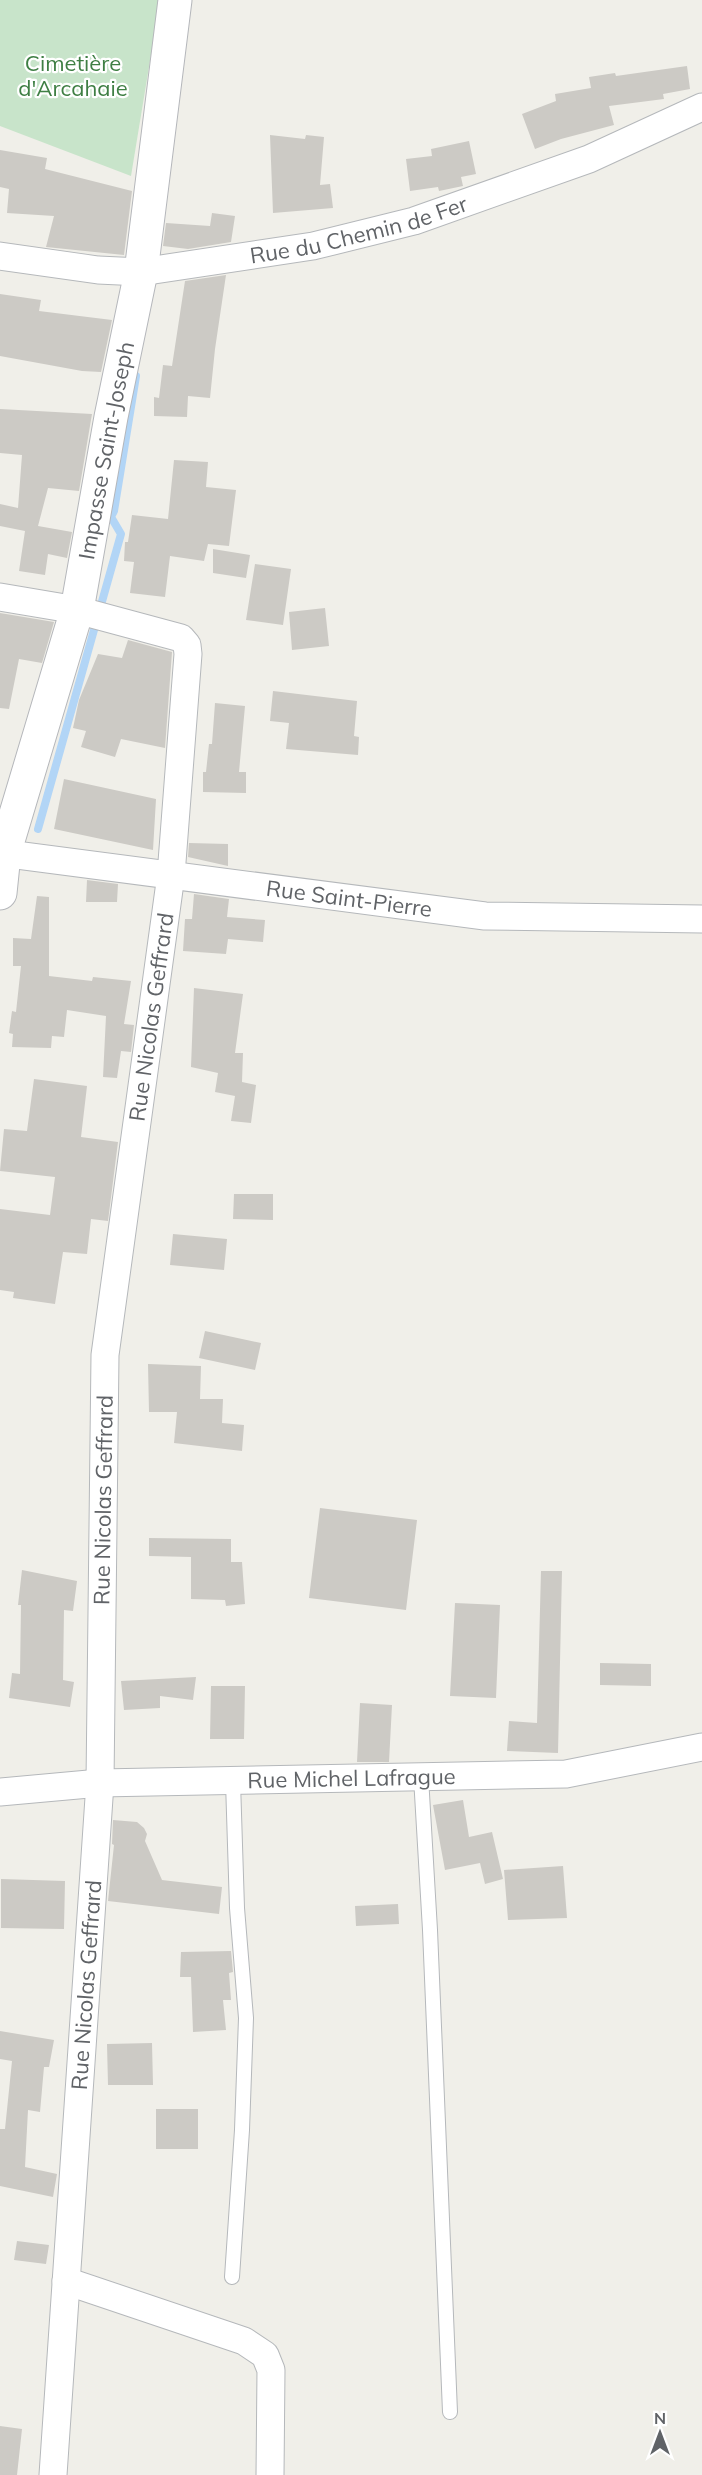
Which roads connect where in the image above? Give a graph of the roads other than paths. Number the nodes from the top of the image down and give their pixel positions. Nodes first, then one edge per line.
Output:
1 (175, 0) edge
2 (702, 107) edge
3 (0, 256) edge
4 (141, 272) junction
5 (0, 597) edge
6 (77, 610) junction
7 (2, 853) edge
8 (171, 875) junction
9 (0, 893) edge
10 (702, 919) edge
11 (702, 1748) edge
12 (421, 1778) junction
13 (233, 1782) junction
14 (100, 1784) junction
15 (0, 1792) edge
16 (232, 2277) dead end
17 (66, 2281) junction
18 (450, 2412) dead end
19 (53, 2475) edge
20 (270, 2475) edge

1 - 4 street, Impasse Saint-Joseph
2 - 4 street, Rue du Chemin de Fer
3 - 4 street, Rue du Chemin de Fer
4 - 6 street, Impasse Saint-Joseph
5 - 6 street, Rue Nicolas Geffrard
6 - 7 street, Impasse Saint-Joseph
6 - 8 street, Rue Nicolas Geffrard
7 - 8 street, Rue Saint-Pierre
7 - 9 street, Impasse Saint-Joseph
8 - 10 street, Rue Saint-Pierre
8 - 14 street, Rue Nicolas Geffrard
11 - 12 street, Rue Michel Lafrague
12 - 13 street, Rue Michel Lafrague
12 - 18 lane
13 - 14 street, Rue Michel Lafrague
13 - 16 lane
14 - 15 street, Rue Michel Lafrague
14 - 17 street, Rue Nicolas Geffrard
17 - 19 street, Rue Nicolas Geffrard
17 - 20 street

